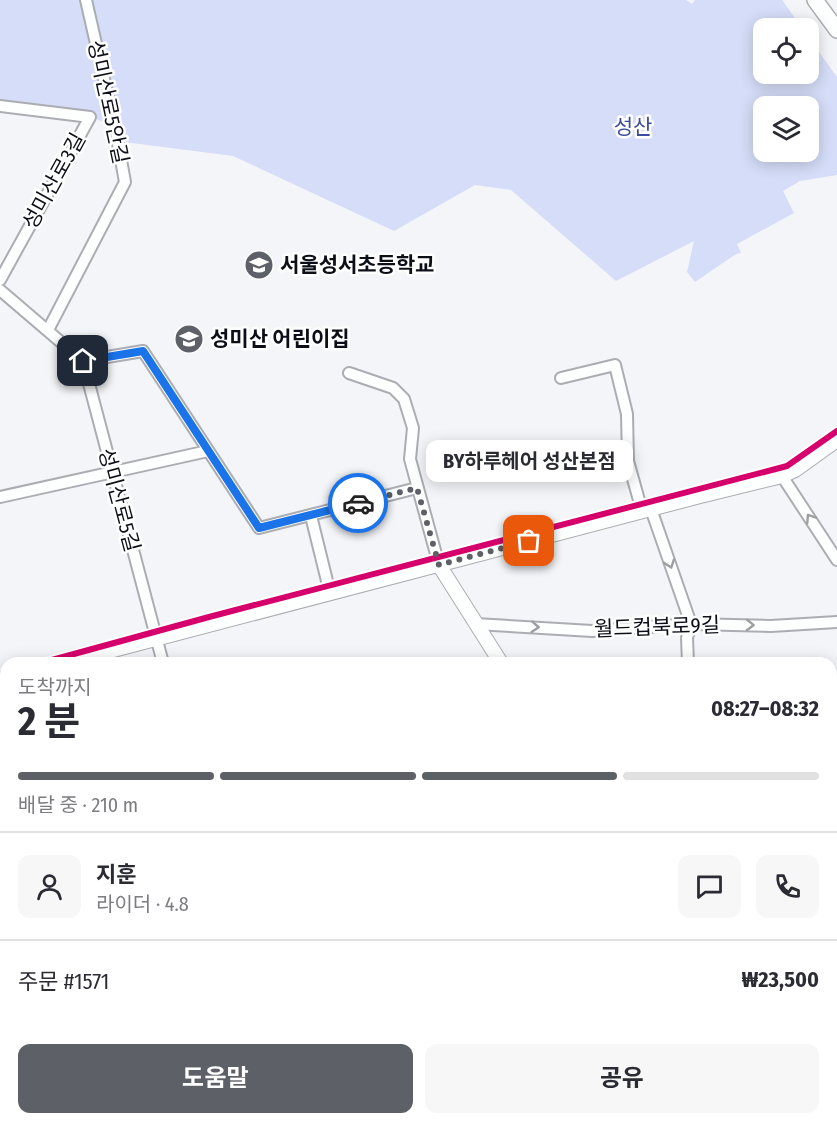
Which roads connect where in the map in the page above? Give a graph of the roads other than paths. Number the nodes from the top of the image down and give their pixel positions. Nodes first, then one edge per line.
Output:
1 (86, 0) edge
2 (815, 0) edge
3 (837, 30) edge
4 (0, 106) edge
5 (0, 280) edge
6 (0, 290) edge
7 (48, 330) junction
8 (83, 361) junction
9 (349, 374) dead end
10 (561, 378) dead end
11 (837, 440) edge
12 (208, 451) junction
13 (112, 472) junction
14 (782, 476) junction
15 (417, 488) junction
16 (0, 497) edge
17 (647, 510) junction
18 (311, 516) junction
19 (837, 560) edge
20 (439, 565) junction
21 (330, 594) junction
22 (837, 622) edge
23 (476, 624) junction
24 (691, 624) junction
25 (156, 639) junction
26 (87, 657) edge
27 (161, 657) edge
28 (497, 657) edge
29 (688, 657) edge

1 - 7 street, 성미산로5안길
2 - 3 main road
4 - 5 street, 성미산로3길
6 - 7 street
7 - 8 street
8 - 12 street
8 - 13 street, 성미산로5길
9 - 15 street
10 - 17 street
11 - 14 street
12 - 13 street
12 - 18 street
13 - 16 street
13 - 25 street, 성미산로5길
14 - 17 street
19 -> 14 street
15 - 18 street
15 - 20 street
17 - 20 street
17 -> 24 street
18 - 21 street
20 - 21 street
20 - 23 street
21 - 25 street
24 -> 22 street, 월드컵북로9길
23 -> 24 street, 월드컵북로9길
23 - 28 street
24 - 29 street
25 - 26 street
25 - 27 street, 성미산로5길

